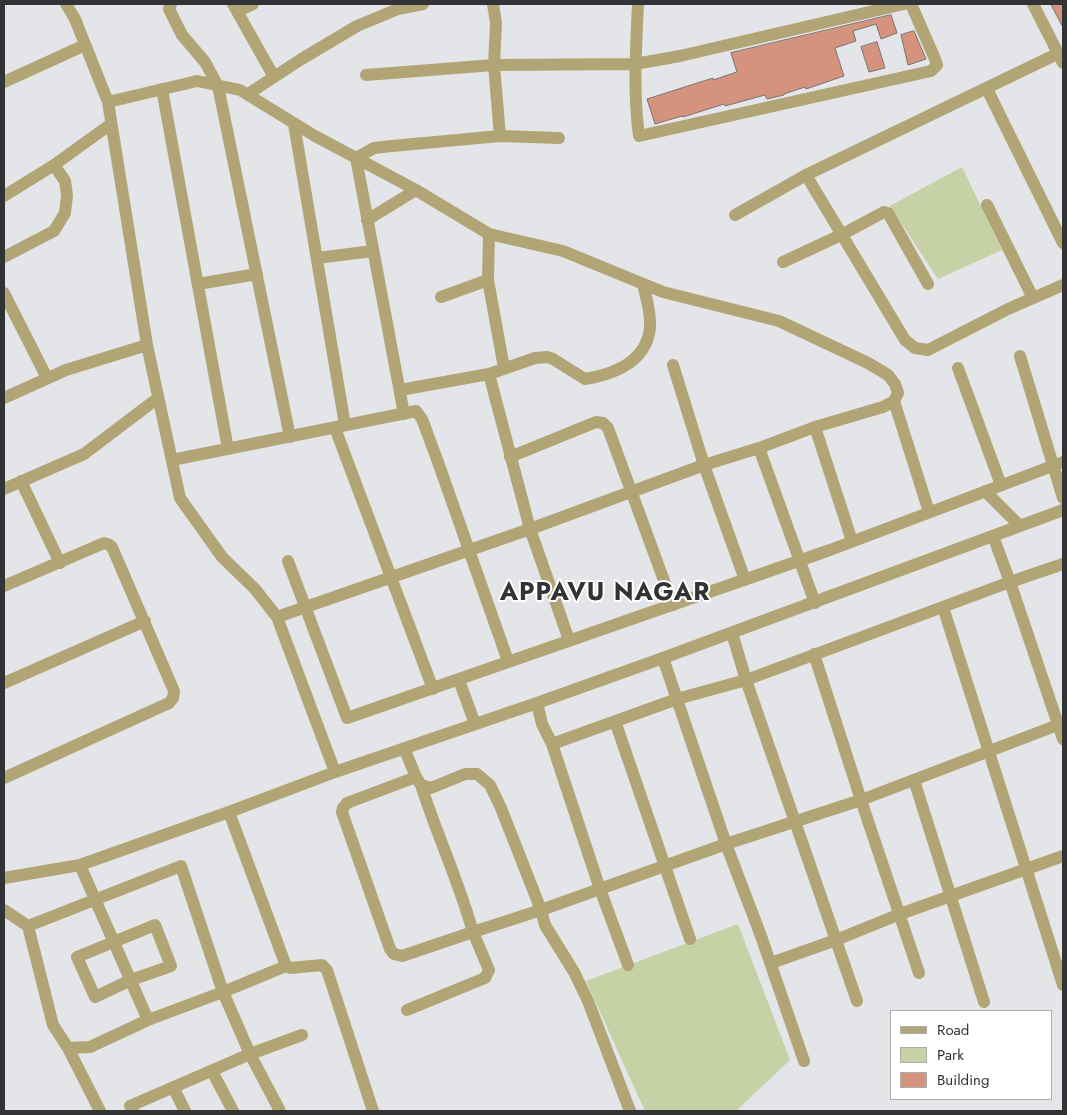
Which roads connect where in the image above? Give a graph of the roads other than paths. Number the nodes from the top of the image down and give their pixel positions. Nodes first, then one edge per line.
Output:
1 (66, 4) edge
2 (171, 4) edge
3 (253, 4) edge
4 (423, 4) edge
5 (493, 4) edge
6 (638, 4) edge
7 (904, 4) edge
8 (911, 4) edge
9 (1033, 4) edge
10 (235, 8) edge
11 (85, 45) junction
12 (1061, 58) edge
13 (635, 64) junction
14 (494, 65) junction
15 (366, 75) dead end
16 (274, 77) junction
17 (4, 82) edge
18 (218, 86) junction
19 (162, 89) junction
20 (987, 89) junction
21 (248, 94) junction
22 (108, 102) junction
23 (111, 124) junction
24 (294, 124) junction
25 (500, 136) junction
26 (559, 138) dead end
27 (356, 158) junction
28 (54, 166) junction
29 (806, 175) junction
30 (416, 190) junction
31 (4, 196) edge
32 (987, 205) dead end
33 (735, 215) dead end
34 (367, 220) junction
35 (489, 234) junction
36 (841, 235) junction
37 (1063, 243) edge
38 (373, 251) junction
39 (4, 257) edge
40 (317, 258) junction
41 (783, 262) dead end
42 (257, 274) junction
43 (488, 280) junction
44 (198, 284) junction
45 (643, 284) junction
46 (928, 284) dead end
47 (1063, 285) edge
48 (4, 293) edge
49 (441, 297) dead end
50 (1033, 298) junction
51 (147, 345) junction
52 (1020, 356) dead end
53 (673, 365) dead end
54 (504, 368) junction
55 (958, 368) dead end
56 (489, 374) junction
57 (47, 378) junction
58 (400, 390) junction
59 (4, 398) edge
60 (158, 398) junction
61 (894, 401) junction
62 (404, 414) junction
63 (340, 427) junction
64 (815, 427) junction
65 (290, 437) junction
66 (759, 448) junction
67 (228, 449) junction
68 (510, 457) junction
69 (172, 460) junction
70 (1058, 463) edge
71 (704, 465) junction
72 (21, 481) junction
73 (1001, 485) junction
74 (4, 489) edge
75 (985, 491) junction
76 (630, 492) junction
77 (1063, 498) edge
78 (1063, 510) edge
79 (929, 512) junction
80 (1020, 526) junction
81 (530, 529) junction
82 (993, 536) junction
83 (852, 541) junction
84 (470, 550) junction
85 (288, 561) dead end
86 (799, 561) junction
87 (60, 563) junction
88 (1063, 564) edge
89 (391, 577) junction
90 (745, 580) junction
91 (1010, 582) junction
92 (4, 586) edge
93 (814, 603) junction
94 (673, 605) junction
95 (306, 607) junction
96 (943, 607) junction
97 (277, 616) junction
98 (145, 621) junction
99 (732, 633) junction
100 (569, 640) junction
101 (814, 654) junction
102 (664, 658) junction
103 (508, 661) junction
104 (459, 680) junction
105 (746, 680) junction
106 (4, 683) edge
107 (433, 689) junction
108 (677, 699) junction
109 (537, 703) junction
110 (615, 722) junction
111 (475, 724) junction
112 (1061, 724) edge
113 (1063, 739) edge
114 (552, 744) junction
115 (404, 748) junction
116 (988, 752) junction
117 (335, 772) junction
118 (4, 778) edge
119 (914, 780) junction
120 (418, 781) junction
121 (860, 800) junction
122 (230, 812) junction
123 (795, 821) junction
124 (726, 844) junction
125 (1063, 856) edge
126 (80, 865) junction
127 (665, 867) junction
128 (1027, 868) junction
129 (4, 878) edge
130 (600, 889) junction
131 (952, 895) junction
132 (96, 899) junction
133 (4, 910) edge
134 (541, 910) junction
135 (900, 914) junction
136 (28, 926) junction
137 (473, 932) junction
138 (690, 939) dead end
139 (836, 940) junction
140 (113, 941) junction
141 (771, 964) junction
142 (628, 965) dead end
143 (286, 966) junction
144 (919, 972) dead end
145 (131, 980) junction
146 (1063, 984) edge
147 (223, 992) junction
148 (857, 1001) dead end
149 (984, 1002) dead end
150 (407, 1010) dead end
151 (148, 1020) junction
152 (302, 1035) dead end
153 (68, 1048) junction
154 (250, 1054) junction
155 (804, 1061) dead end
156 (212, 1071) junction
157 (174, 1087) junction
158 (127, 1109) edge
159 (100, 1111) edge
160 (186, 1111) edge
161 (233, 1111) edge
162 (280, 1111) edge
163 (373, 1111) edge
164 (630, 1111) edge

1 - 11 street
2 - 18 street
3 - 10 street
4 - 16 street
5 - 14 street
6 - 13 street
7 - 13 street
8 - 13 street
9 - 12 street
10 - 16 street
11 - 17 street
11 - 22 street
12 - 20 street
13 - 14 street
14 - 15 street
14 - 25 street
16 - 21 street
18 - 19 street
18 - 21 street
18 - 42 street
19 - 22 street
19 - 44 street
20 - 29 street
20 - 37 street
21 - 24 street
22 - 23 street
23 - 28 street
23 - 51 street
24 - 27 street
24 - 40 street
25 - 26 street
25 - 27 street
27 - 30 street
27 - 34 street
28 - 31 street
28 - 39 street
29 - 33 street
29 - 36 street
30 - 34 street
30 - 35 street
32 - 50 street
34 - 38 street
35 - 43 street
35 - 45 street
36 - 41 street
36 - 46 street
36 - 50 street
38 - 40 street
38 - 58 street
40 - 63 street
42 - 44 street
42 - 65 street
43 - 49 street
43 - 54 street
44 - 67 street
45 - 54 street
45 - 61 street
47 - 50 street
48 - 57 street
51 - 57 street
51 - 60 street
52 - 70 street
53 - 71 street
54 - 56 street
55 - 73 street
56 - 58 street
56 - 68 street
57 - 59 street
58 - 62 street
60 - 69 street
60 - 72 street
61 - 64 street
61 - 79 street
62 - 63 street
62 - 84 street
63 - 65 street
63 - 89 street
64 - 66 street
64 - 83 street
65 - 67 street
66 - 71 street
66 - 86 street
67 - 69 street
68 - 76 street
68 - 81 street
69 - 97 street
70 - 73 street
70 - 77 street
71 - 76 street
71 - 90 street
72 - 74 street
72 - 87 street
73 - 75 street
75 - 79 street
75 - 80 street
76 - 81 street
76 - 94 street
78 - 80 street
79 - 83 street
80 - 82 street
81 - 84 street
81 - 100 street
82 - 91 street
82 - 93 street
83 - 86 street
84 - 89 street
84 - 103 street
85 - 95 street
86 - 90 street
86 - 93 street
87 - 92 street
87 - 98 street
88 - 91 street
89 - 95 street
89 - 107 street
90 - 94 street
91 - 96 street
91 - 112 street
93 - 99 street
94 - 100 street
95 - 97 street
95 - 107 street
96 - 101 street
96 - 116 street
97 - 117 street
98 - 106 street
98 - 118 street
99 - 102 street
99 - 105 street
100 - 103 street
101 - 105 street
101 - 121 street
102 - 108 street
102 - 109 street
103 - 104 street
104 - 107 street
104 - 111 street
105 - 108 street
105 - 123 street
108 - 110 street
108 - 124 street
109 - 111 street
109 - 114 street
110 - 114 street
110 - 127 street
111 - 115 street
112 - 113 street
112 - 116 street
114 - 130 street
115 - 117 street
115 - 120 street
116 - 119 street
116 - 128 street
117 - 122 street
119 - 121 street
119 - 131 street
120 - 134 street
120 - 137 street
120 - 137 street
121 - 123 street
121 - 135 street
122 - 126 street
122 - 143 street
123 - 124 street
123 - 139 street
124 - 127 street
124 - 141 street
125 - 128 street
126 - 129 street
126 - 132 street
127 - 130 street
127 - 138 street
128 - 131 street
128 - 146 street
130 - 134 street
130 - 142 street
131 - 135 street
131 - 149 street
132 - 136 street
132 - 140 street
132 - 147 street
133 - 136 street
134 - 137 street
134 - 164 street
135 - 139 street
135 - 144 street
136 - 153 street
137 - 150 street
139 - 141 street
139 - 148 street
140 - 145 street
140 - 145 street
140 - 145 street
141 - 155 street
143 - 147 street
143 - 163 street
145 - 151 street
147 - 151 street
147 - 154 street
151 - 153 street
152 - 154 street
153 - 159 street
154 - 156 street
154 - 162 street
156 - 157 street
156 - 161 street
157 - 158 street
157 - 160 street

